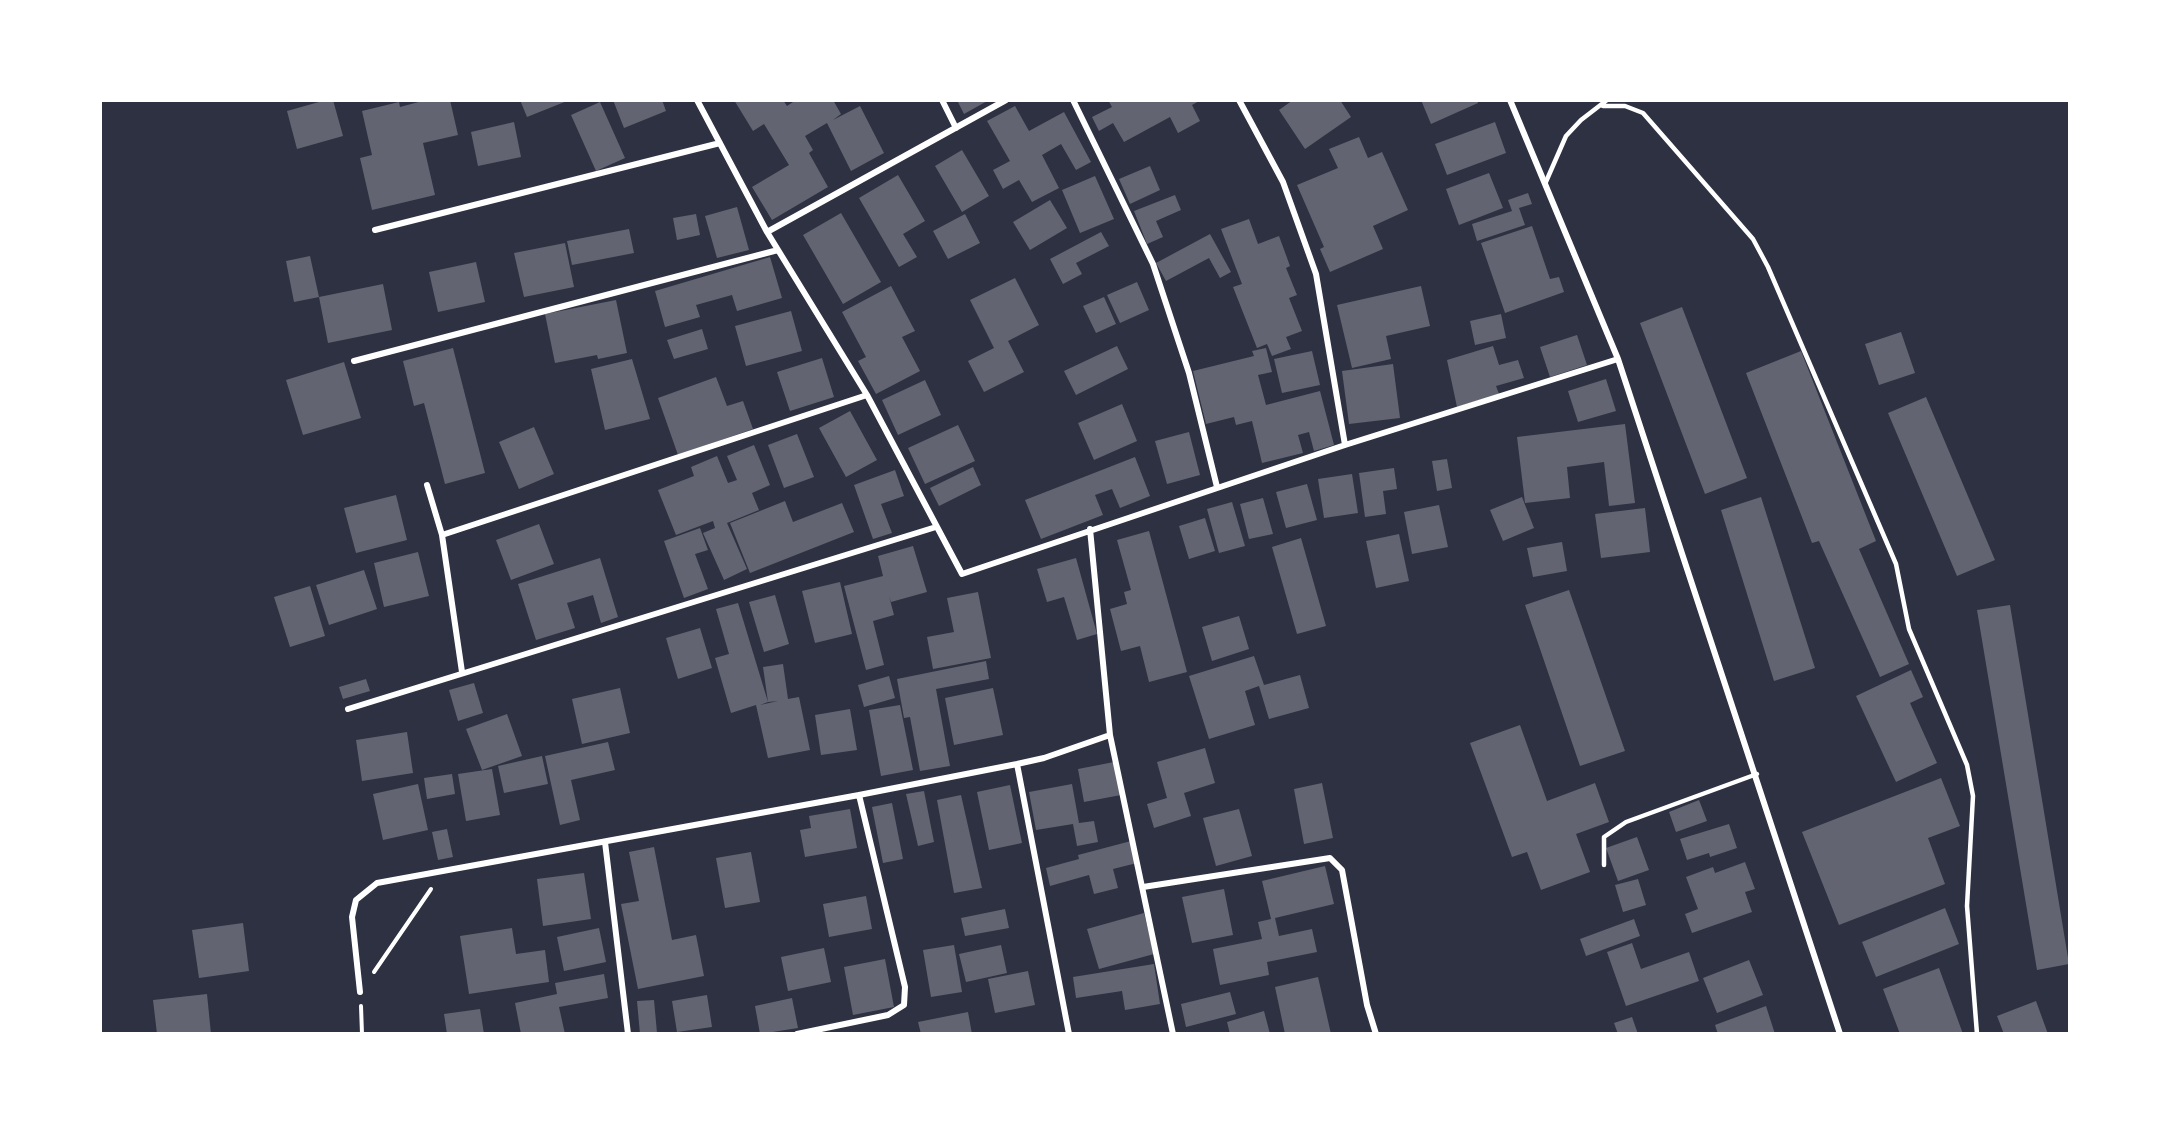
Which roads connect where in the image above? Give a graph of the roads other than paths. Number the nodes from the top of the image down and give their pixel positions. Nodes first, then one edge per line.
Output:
1 (697, 100) edge
2 (942, 100) edge
3 (1006, 100) edge
4 (1073, 100) edge
5 (1239, 100) edge
6 (1510, 100) edge
7 (1607, 100) edge
8 (1603, 106) junction
9 (956, 128) junction
10 (720, 143) junction
11 (1545, 184) junction
12 (375, 230) dead end
13 (767, 232) junction
14 (778, 250) junction
15 (1618, 360) junction
16 (354, 361) dead end
17 (867, 395) junction
18 (1345, 444) junction
19 (427, 484) dead end
20 (1217, 487) junction
21 (936, 526) junction
22 (1090, 529) junction
23 (442, 535) junction
24 (462, 672) junction
25 (348, 709) dead end
26 (1110, 735) junction
27 (1017, 764) junction
28 (1756, 774) junction
29 (859, 795) junction
30 (605, 842) junction
31 (1604, 865) dead end
32 (1143, 887) junction
33 (360, 992) road end
34 (628, 1034) edge
35 (797, 1034) edge
36 (1069, 1034) edge
37 (1173, 1034) edge
38 (1376, 1034) edge
39 (1840, 1034) edge
40 (1977, 1034) edge

1 - 10 street
2 - 9 street
3 - 9 street
4 - 20 street
5 - 18 street
6 - 11 street
7 - 8 lane
8 - 11 lane
8 - 40 lane
9 - 13 street
10 - 12 street
10 - 13 street
11 - 15 street
13 - 14 street
14 - 16 street
14 - 17 street
15 - 18 street
15 - 28 street
17 - 21 street
17 - 23 street
18 - 20 street
19 - 23 street
20 - 22 street
21 - 22 street
21 - 24 street
22 - 26 street
23 - 24 street
24 - 25 street
26 - 27 street
26 - 32 street
27 - 29 street
27 - 36 street
28 - 31 lane
28 - 39 street
29 - 30 street
29 - 35 street
30 - 33 street
30 - 34 street
32 - 37 street
32 - 38 street

